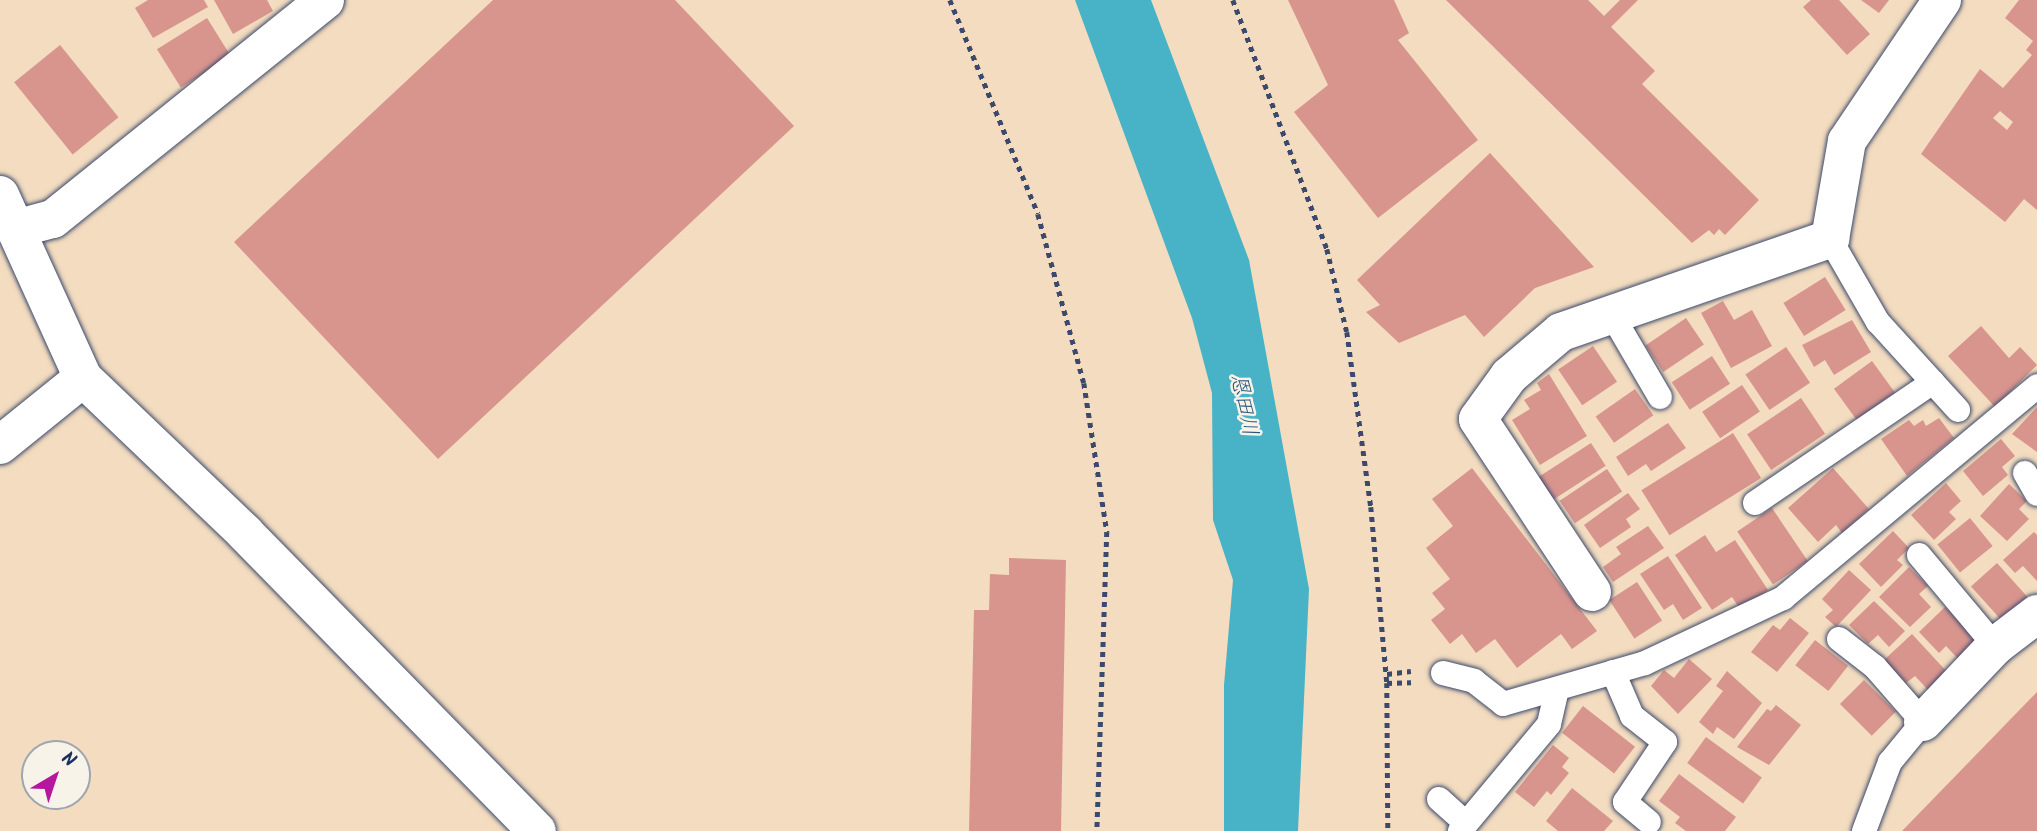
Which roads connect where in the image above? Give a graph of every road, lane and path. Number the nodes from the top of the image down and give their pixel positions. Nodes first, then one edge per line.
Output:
1 (325, 0) edge
2 (950, 0) edge
3 (1233, 0) edge
4 (1942, 0) edge
5 (0, 195) edge
6 (15, 229) junction
7 (1830, 239) junction
8 (1612, 315) junction
9 (83, 378) junction
10 (1933, 382) junction
11 (2037, 386) edge
12 (1660, 397) dead end
13 (1958, 410) dead end
14 (0, 445) edge
15 (1755, 503) dead end
16 (1919, 555) dead end
17 (1592, 592) dead end
18 (2037, 614) edge
19 (1839, 639) dead end
20 (1995, 646) junction
21 (1398, 672) dead end
22 (1613, 672) junction
23 (1443, 673) dead end
24 (1387, 674) junction
25 (1557, 689) junction
26 (1923, 722) junction
27 (1439, 799) dead end
28 (1649, 822) dead end
29 (1463, 827) edge
30 (537, 831) edge
31 (1097, 831) edge
32 (1388, 831) edge
33 (1864, 831) edge

1 - 6 street
2 - 31 path
3 - 24 path
4 - 7 street
5 - 6 street
6 - 9 street
7 - 8 street
7 - 10 lane
8 - 12 lane
8 - 17 street
9 - 14 street
9 - 30 street
10 - 13 lane
10 - 15 lane
11 - 22 lane
16 - 20 lane
18 - 20 street
19 - 26 lane
20 - 26 street
21 - 24 path
22 - 25 lane
22 - 28 lane
23 - 25 lane
24 - 32 path
25 - 29 lane
26 - 33 lane
27 - 29 lane

